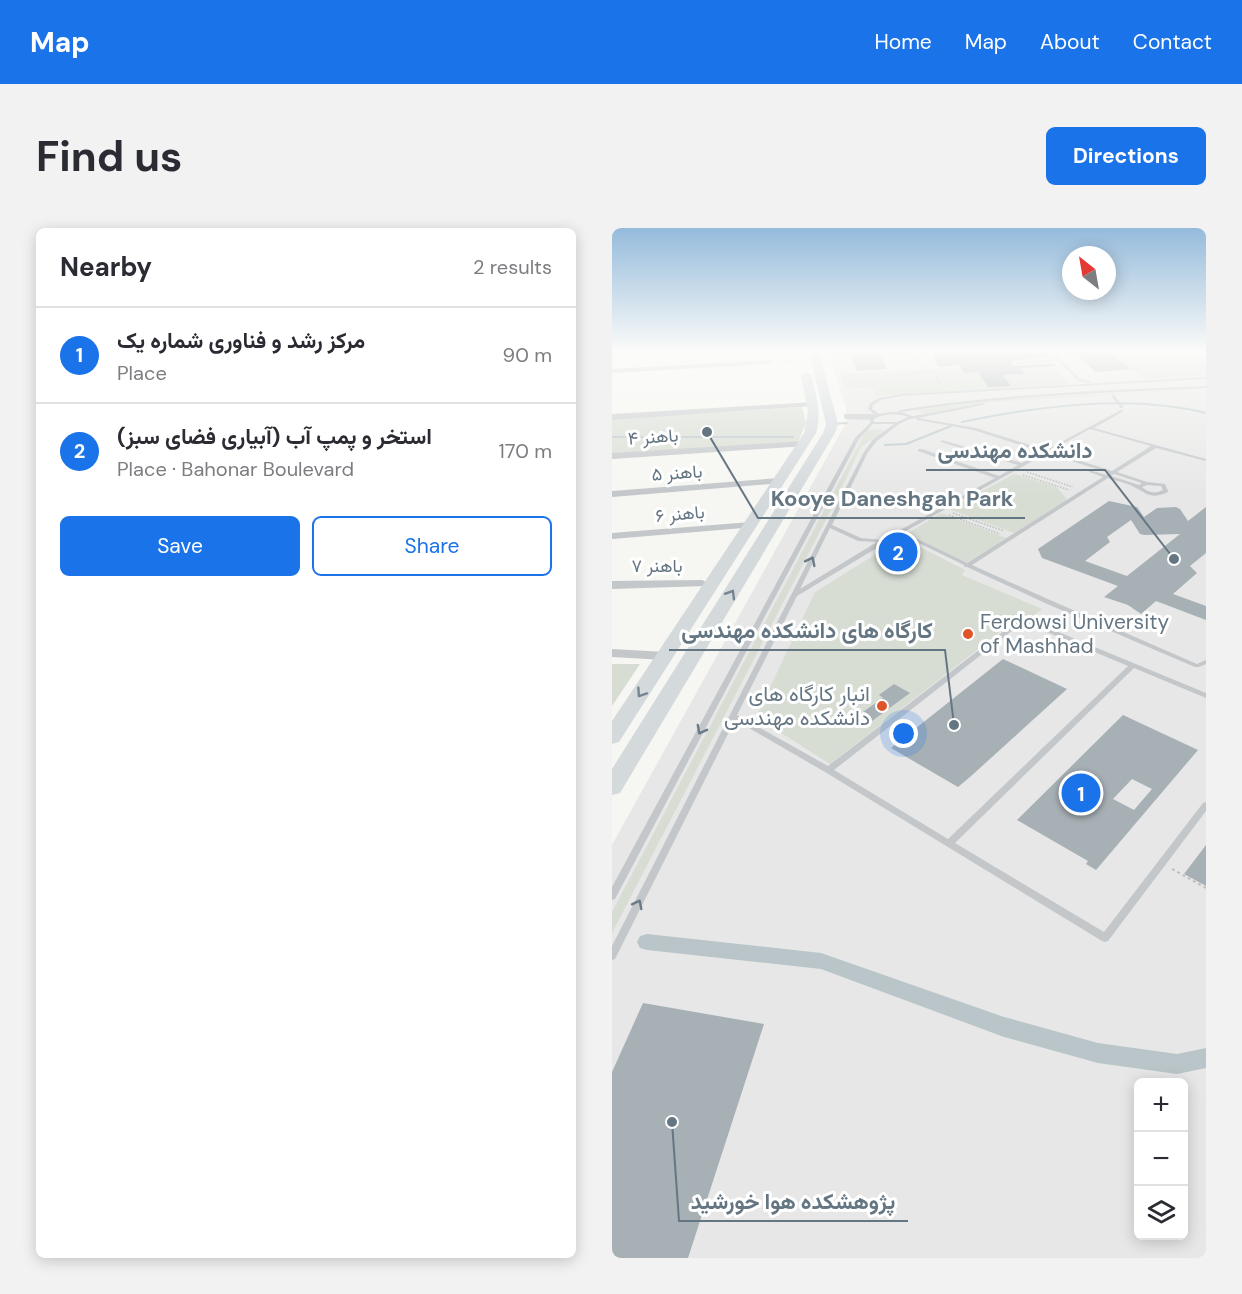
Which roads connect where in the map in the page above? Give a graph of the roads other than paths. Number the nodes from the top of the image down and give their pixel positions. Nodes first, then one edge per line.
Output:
1 (811, 399) edge
2 (829, 399) edge
3 (880, 399) edge
4 (987, 399) edge
5 (1064, 399) edge
6 (1115, 399) edge
7 (812, 404) junction
8 (892, 413) junction
9 (612, 417) edge
10 (911, 418) junction
11 (839, 419) junction
12 (873, 419) junction
13 (898, 423) junction
14 (962, 427) junction
15 (1090, 428) junction
16 (944, 441) dead end
17 (804, 444) junction
18 (1155, 446) junction
19 (920, 450) dead end
20 (1046, 452) junction
21 (1040, 455) junction
22 (612, 456) edge
23 (1206, 460) edge
24 (1022, 465) junction
25 (1112, 475) junction
26 (1000, 478) junction
27 (780, 481) junction
28 (1146, 483) junction
29 (1139, 487) junction
30 (612, 494) edge
31 (751, 525) junction
32 (829, 526) junction
33 (900, 532) junction
34 (612, 536) edge
35 (883, 542) junction
36 (736, 548) junction
37 (759, 549) junction
38 (966, 566) junction
39 (702, 584) dead end
40 (612, 585) edge
41 (794, 595) junction
42 (612, 653) edge
43 (665, 656) junction
44 (1206, 662) edge
45 (1133, 665) junction
46 (1206, 696) edge
47 (733, 716) junction
48 (614, 731) edge
49 (828, 770) junction
50 (612, 787) edge
51 (1206, 805) edge
52 (950, 843) junction
53 (612, 896) edge
54 (612, 956) edge

1 - 7 street
2 - 11 street
3 - 12 lane
4 - 8 lane
5 - 10 lane
6 - 15 lane
7 - 9 street
7 - 17 street
8 - 10 lane
8 - 12 lane
10 - 13 lane
10 - 14 lane
11 - 12 street
11 - 37 street
12 - 13 lane
12 -> 53 lane
13 - 32 lane
14 - 20 lane
14 - 21 lane
15 - 18 lane
15 - 20 lane
16 - 24 lane
17 - 22 street, باهنر ۴
17 - 27 street
18 - 23 lane
18 - 25 lane
19 - 26 lane
20 - 21 lane
20 - 25 lane
21 - 24 lane
21 - 25 lane
24 - 26 lane
25 - 28 lane
25 - 29 lane
25 - 38 lane
26 - 33 lane
27 - 30 street, باهنر ۵
27 - 31 street
28 - 29 lane
28 - 29 lane
31 - 34 street, باهنر ۶
31 - 36 street
32 - 35 lane
41 -> 32 lane
33 - 35 lane
33 - 38 lane
35 - 41 lane
36 - 37 street
36 - 43 street
50 -> 37 street
38 - 44 lane
39 - 40 street, باهنر ۷
41 - 47 lane
42 - 43 street
43 -> 48 street
45 - 46 lane
45 - 49 lane
45 - 52 lane
47 - 49 lane
54 -> 47 lane
49 - 52 lane
51 - 52 lane

